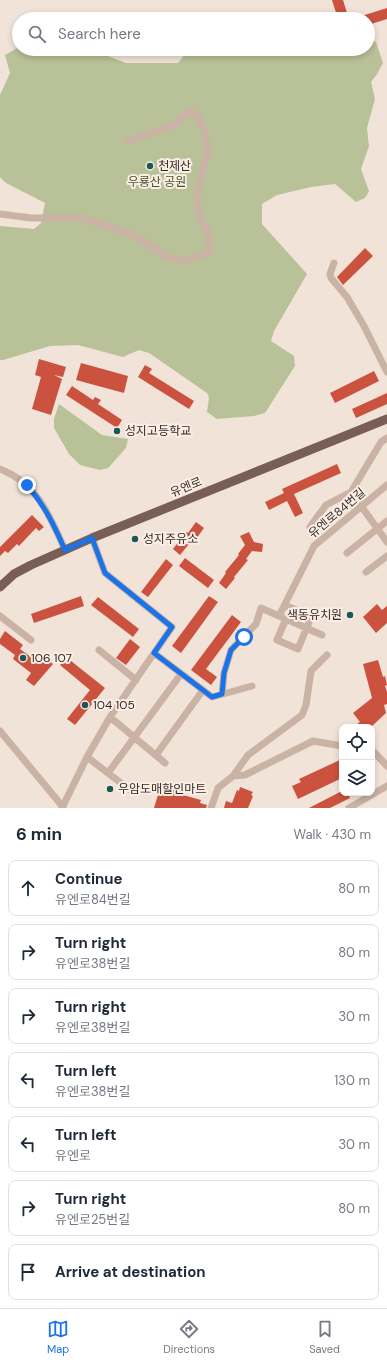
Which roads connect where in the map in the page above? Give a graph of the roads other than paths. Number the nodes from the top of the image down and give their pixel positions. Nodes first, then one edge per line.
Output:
1 (128, 141) dead end
2 (0, 214) edge
3 (334, 263) dead end
4 (387, 372) edge
5 (387, 419) edge
6 (387, 438) edge
7 (0, 469) edge
8 (387, 485) edge
9 (351, 492) junction
10 (361, 506) junction
11 (387, 521) edge
12 (310, 527) dead end
13 (377, 529) junction
14 (92, 538) junction
15 (387, 542) edge
16 (65, 550) junction
17 (347, 553) dead end
18 (387, 556) edge
19 (366, 572) dead end
20 (0, 587) edge
21 (285, 605) junction
22 (0, 616) edge
23 (279, 616) junction
24 (286, 619) junction
25 (307, 628) junction
26 (322, 635) dead end
27 (31, 640) dead end
28 (99, 650) dead end
29 (154, 653) junction
30 (327, 655) dead end
31 (181, 674) junction
32 (136, 680) junction
33 (252, 686) dead end
34 (203, 690) junction
35 (222, 694) junction
36 (110, 717) junction
37 (0, 731) edge
38 (134, 737) junction
39 (339, 745) edge
40 (375, 753) edge
41 (156, 755) junction
42 (87, 757) junction
43 (165, 763) dead end
44 (387, 766) edge
45 (108, 773) junction
46 (233, 776) junction
47 (387, 786) edge
48 (130, 790) dead end
49 (62, 807) edge
50 (211, 808) edge
51 (349, 808) edge

1 - 2 street
3 - 4 street
5 - 14 main road, 유엔로
6 - 9 street
7 - 16 street
8 - 10 street, 유엔로84번길
9 - 10 street
9 - 12 street
10 - 13 street
10 - 21 street, 유엔로84번길
11 - 13 street
13 - 15 street
13 - 17 street
14 - 16 main road, 유엔로
14 - 29 street
16 - 20 main road, 유엔로
18 - 19 street
21 - 23 street, 유엔로84번길
21 - 25 street
22 - 27 street
23 - 24 street
23 - 35 street
24 - 25 street
24 - 25 street
25 - 26 street
28 - 32 street
29 - 31 street
29 - 32 street
30 - 46 street
31 - 34 street
31 - 38 street
32 - 36 street
33 - 35 street
34 - 35 street
34 - 41 street
36 - 38 street
36 - 42 street
37 - 49 street
38 - 41 street
38 - 45 street
39 - 46 street
40 - 44 street
41 - 43 street
42 - 45 street
42 - 49 street
45 - 48 street
46 - 50 street
47 - 51 street

